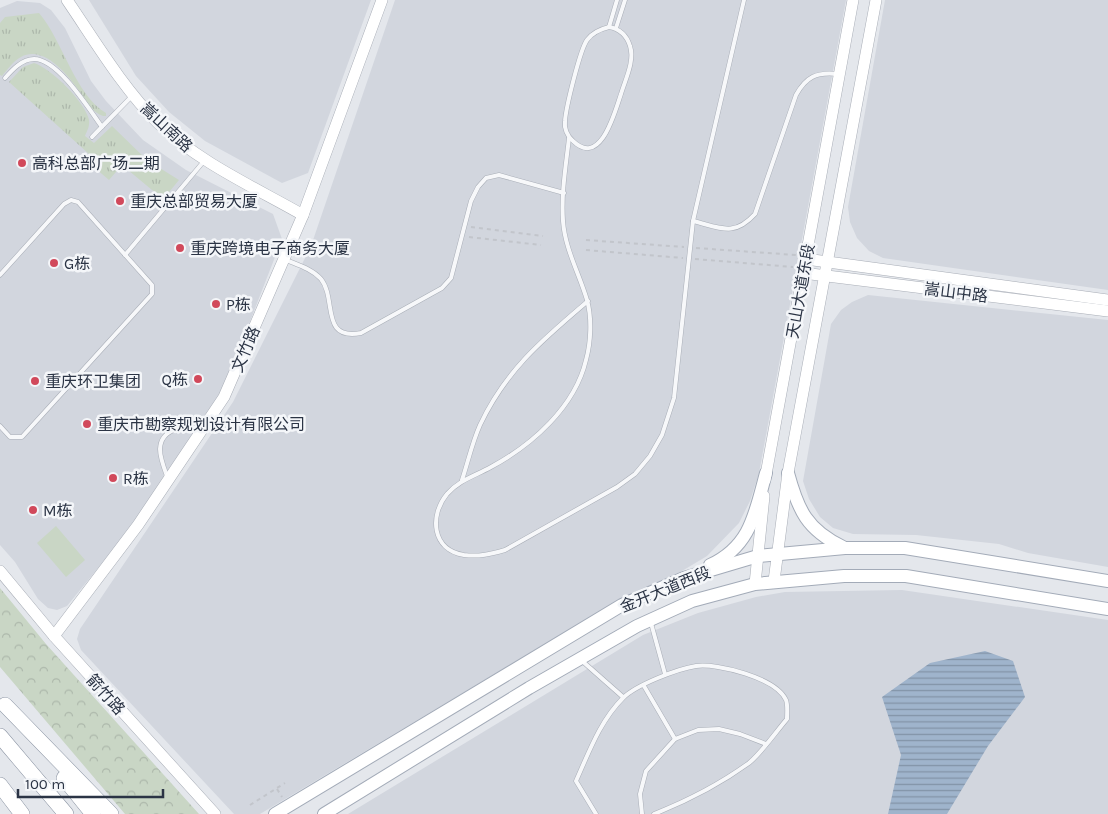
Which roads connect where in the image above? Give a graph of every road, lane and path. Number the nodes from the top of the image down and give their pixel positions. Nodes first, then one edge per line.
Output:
1 (67, 0) edge
2 (382, 0) edge
3 (617, 0) edge
4 (625, 0) edge
5 (744, 0) edge
6 (853, 0) edge
7 (876, 0) edge
8 (609, 27) junction
9 (616, 28) junction
10 (839, 74) junction
11 (5, 78) dead end
12 (134, 95) junction
13 (102, 128) junction
14 (92, 138) dead end
15 (569, 138) junction
16 (206, 159) junction
17 (564, 193) junction
18 (303, 215) junction
19 (693, 221) junction
20 (465, 226) junction
21 (462, 236) junction
22 (542, 236) dead end
23 (586, 240) dead end
24 (541, 245) dead end
25 (677, 247) dead end
26 (700, 248) dead end
27 (586, 250) dead end
28 (125, 254) junction
29 (803, 257) junction
30 (676, 258) dead end
31 (284, 259) junction
32 (700, 260) dead end
33 (827, 262) junction
34 (800, 270) junction
35 (0, 275) edge
36 (823, 277) junction
37 (1108, 300) edge
38 (588, 301) junction
39 (1108, 311) edge
40 (0, 426) edge
41 (203, 429) junction
42 (766, 473) junction
43 (788, 473) junction
44 (462, 480) junction
45 (168, 481) junction
46 (845, 548) junction
47 (778, 554) junction
48 (758, 556) junction
49 (0, 571) edge
50 (684, 578) junction
51 (774, 581) junction
52 (1108, 581) edge
53 (755, 584) junction
54 (1108, 609) edge
55 (650, 620) junction
56 (54, 636) junction
57 (579, 659) junction
58 (665, 674) junction
59 (644, 686) junction
60 (624, 697) junction
61 (2, 702) edge
62 (0, 736) edge
63 (676, 739) junction
64 (766, 744) junction
65 (286, 783) dead end
66 (0, 785) edge
67 (250, 805) dead end
68 (22, 814) edge
69 (66, 814) edge
70 (94, 814) edge
71 (112, 814) edge
72 (215, 814) edge
73 (275, 814) edge
74 (324, 814) edge
75 (596, 814) edge
76 (642, 814) edge
77 (654, 814) edge

1 - 12 main road, 嵩山南路
2 - 18 main road, 文竹路
3 - 8 lane
4 - 9 lane
5 - 19 lane
6 - 10 main road, 天山大道东段
7 - 33 main road, 天山大道东段
8 - 9 lane
8 - 15 lane
9 - 15 lane
10 - 19 lane
10 - 29 main road, 天山大道东段
11 - 13 lane
12 - 13 lane
12 - 16 main road, 嵩山南路
13 - 14 lane
15 - 17 lane
16 - 18 main road, 嵩山南路
16 - 28 lane
17 - 20 lane
17 - 38 lane
18 - 31 main road, 文竹路
19 - 44 lane
20 - 21 lane
20 - 22 path
21 - 24 path
21 - 31 lane
23 - 25 path
26 - 29 path
27 - 30 path
28 - 35 lane
28 - 40 lane
29 - 33 main road, 嵩山中路
29 - 34 main road, 天山大道东段
31 - 41 main road, 文竹路
32 - 34 path
33 - 36 main road, 天山大道东段
33 - 37 main road, 嵩山中路
34 - 36 main road, 嵩山中路
34 - 42 main road, 天山大道东段
36 - 39 main road, 嵩山中路
36 - 43 main road, 天山大道东段
38 - 44 lane
38 - 44 lane
41 - 45 main road, 文竹路
41 - 45 lane
42 - 48 main road, 天山大道东段
42 - 50 main road
43 - 46 main road
43 - 47 main road, 天山大道东段
45 - 56 main road, 文竹路
46 - 47 main road, 金开大道西段
46 - 52 main road, 金开大道西段
47 - 48 main road, 金开大道西段
47 - 51 main road, 天山大道东段
48 - 50 main road, 金开大道西段
48 - 53 main road, 天山大道东段
49 - 56 main road, 箭竹路
50 - 73 main road, 金开大道西段
51 - 53 main road, 金开大道西段
51 - 54 main road, 金开大道西段
53 - 55 main road, 金开大道西段
55 - 57 main road, 金开大道西段
55 - 58 lane
56 - 72 main road, 箭竹路
57 - 60 lane
57 - 74 main road, 金开大道西段
58 - 59 lane
58 - 64 lane
59 - 60 lane
59 - 63 lane
60 - 75 lane
61 - 70 highway
61 - 71 highway
62 - 69 highway
63 - 64 lane
63 - 76 lane
64 - 77 lane
65 - 67 path
66 - 68 highway

